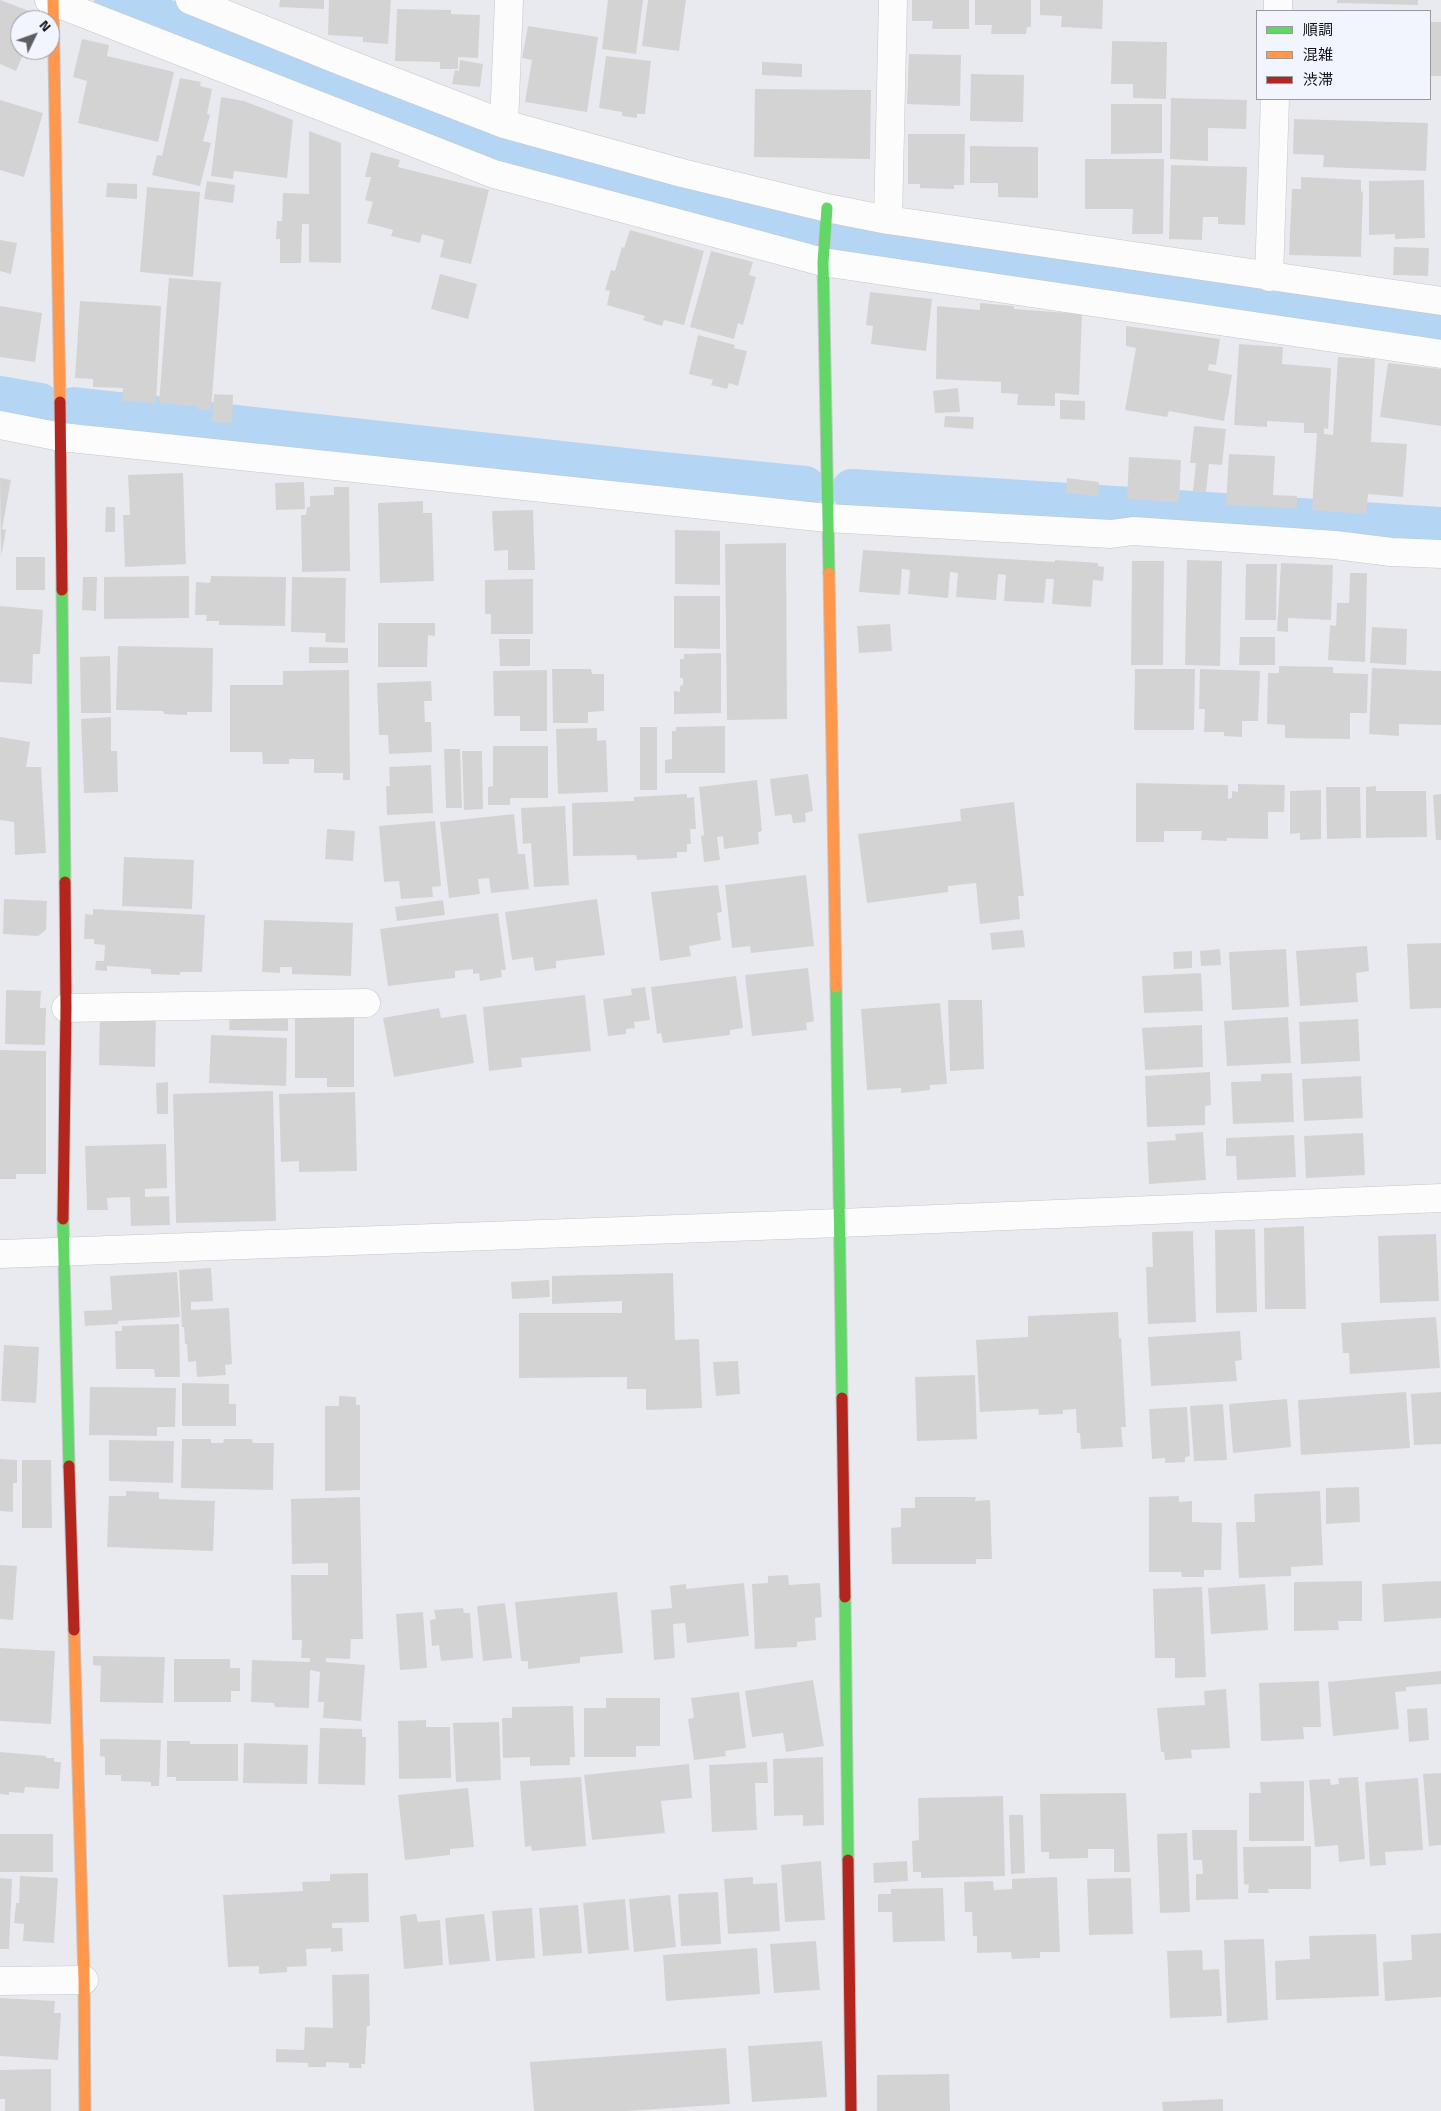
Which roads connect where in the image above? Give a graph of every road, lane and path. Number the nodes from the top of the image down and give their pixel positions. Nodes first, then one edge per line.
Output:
1 (190, 0) edge
2 (509, 0) edge
3 (893, 0) edge
4 (52, 1) edge
5 (1275, 100) edge
6 (504, 124) junction
7 (827, 213) junction
8 (888, 220) junction
9 (824, 256) junction
10 (1269, 277) junction
11 (1441, 301) edge
12 (1441, 354) edge
13 (0, 425) edge
14 (61, 437) junction
15 (827, 518) junction
16 (1441, 554) edge
17 (366, 1003) dead end
18 (66, 1008) junction
19 (1441, 1198) edge
20 (840, 1224) junction
21 (63, 1251) junction
22 (0, 1254) edge
23 (84, 1980) junction
24 (0, 1981) edge
25 (85, 2111) edge
26 (851, 2111) edge

1 - 6 street
2 - 6 street
3 - 8 street
4 - 9 street
4 - 14 street
5 - 10 street
6 - 7 street
7 - 8 street
7 - 9 street
8 - 10 street
9 - 12 street
9 - 15 street
10 - 11 street
13 - 14 street
14 - 15 street
14 - 18 street
15 - 16 street
15 - 20 street
17 - 18 street
18 - 21 street
19 - 20 street
20 - 21 street
20 - 26 street
21 - 22 street
21 - 23 street
23 - 24 street
23 - 25 street

